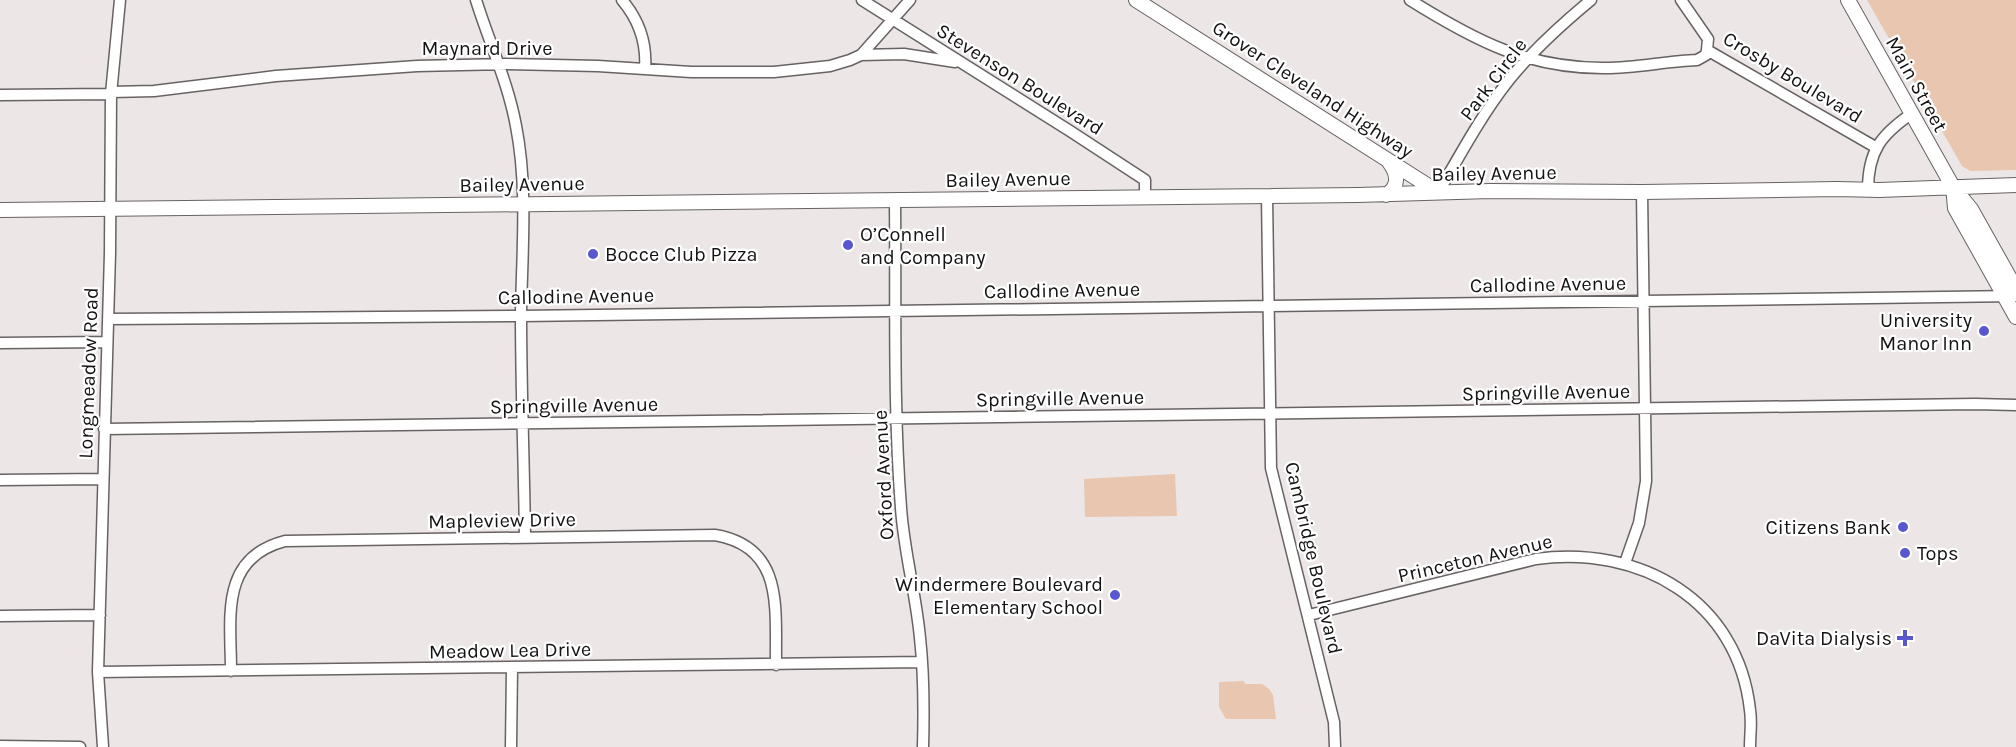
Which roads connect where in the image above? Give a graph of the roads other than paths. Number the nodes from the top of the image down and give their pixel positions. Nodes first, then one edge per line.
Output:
1 (120, 0) edge
2 (476, 0) edge
3 (622, 0) edge
4 (862, 0) edge
5 (910, 0) edge
6 (1136, 0) edge
7 (1410, 0) edge
8 (1591, 0) edge
9 (1680, 0) edge
10 (1848, 0) edge
11 (893, 20) junction
12 (1707, 51) junction
13 (861, 55) junction
14 (1527, 59) junction
15 (961, 63) junction
16 (499, 65) junction
17 (645, 69) junction
18 (111, 93) junction
19 (0, 95) edge
20 (1911, 114) junction
21 (1877, 148) junction
22 (1386, 158) junction
23 (2016, 185) edge
24 (1953, 187) junction
25 (1868, 190) junction
26 (1642, 192) junction
27 (1438, 193) junction
28 (1386, 195) junction
29 (1267, 196) junction
30 (1145, 197) junction
31 (895, 200) junction
32 (522, 203) junction
33 (0, 210) edge
34 (110, 210) junction
35 (2012, 294) edge
36 (1642, 301) junction
37 (1269, 306) junction
38 (896, 311) junction
39 (521, 316) junction
40 (2016, 317) edge
41 (108, 319) junction
42 (107, 342) junction
43 (0, 343) edge
44 (2016, 405) edge
45 (1645, 408) junction
46 (1271, 413) junction
47 (897, 418) junction
48 (523, 423) junction
49 (104, 429) junction
50 (103, 479) junction
51 (0, 480) edge
52 (525, 537) junction
53 (1625, 563) junction
54 (0, 615) edge
55 (100, 615) junction
56 (1309, 615) junction
57 (922, 663) junction
58 (776, 664) junction
59 (512, 668) junction
60 (231, 671) junction
61 (98, 672) junction
62 (0, 746) edge
63 (80, 747) edge
64 (103, 747) edge
65 (511, 747) edge
66 (923, 747) edge
67 (1335, 747) edge
68 (1750, 747) edge

1 - 18 street, Longmeadow Road
2 - 16 street
3 - 17 street
4 - 11 street, Stevenson Boulevard
5 - 11 street, Maynard Drive
6 - 22 main road, Grover Cleveland Highway
7 - 14 street
8 - 14 street, Park Circle
9 - 12 street, Crosby Boulevard
10 - 20 main road, Main Street
11 - 13 street, Maynard Drive
11 - 15 street, Stevenson Boulevard
12 - 14 street
12 - 21 street, Crosby Boulevard
13 - 15 street, Maynard Drive
13 - 17 street, Maynard Drive
14 - 27 street, Park Circle
15 - 30 street, Stevenson Boulevard
16 - 17 street, Maynard Drive
16 - 18 street, Maynard Drive
16 - 32 street
18 - 19 street, Maynard Drive
18 - 34 street, Longmeadow Road
20 - 21 street
20 - 24 main road, Main Street
21 - 25 street
22 - 27 main road, Grover Cleveland Highway
22 - 28 main road
23 - 24 main road, Bailey Avenue
24 - 25 main road, Bailey Avenue
24 - 35 main road, Main Street
25 - 26 main road, Bailey Avenue
26 - 27 main road, Bailey Avenue
26 - 36 street
27 - 28 main road, Bailey Avenue
28 - 29 main road, Bailey Avenue
29 - 30 main road, Bailey Avenue
29 - 37 street, Cambridge Boulevard
30 - 31 main road, Bailey Avenue
31 - 32 main road, Bailey Avenue
31 - 38 street, Oxford Avenue
32 - 34 main road, Bailey Avenue
32 - 39 street
33 - 34 main road, Bailey Avenue
34 - 41 street, Longmeadow Road
35 - 36 street, Callodine Avenue
35 - 40 main road, Main Street
36 - 37 street, Callodine Avenue
36 - 45 street
37 - 38 street, Callodine Avenue
37 - 46 street, Cambridge Boulevard
38 - 39 street, Callodine Avenue
38 - 47 street, Oxford Avenue
39 - 41 street, Callodine Avenue
39 - 48 street
41 - 42 street, Longmeadow Road
42 - 43 street
42 - 49 street, Longmeadow Road
44 - 45 street, Springville Avenue
45 - 46 street, Springville Avenue
45 - 53 street
46 - 47 street, Springville Avenue
46 - 56 street, Cambridge Boulevard
47 - 48 street, Springville Avenue
47 - 57 street, Oxford Avenue
48 - 49 street, Springville Avenue
48 - 52 street
49 - 50 street, Longmeadow Road
50 - 51 street
50 - 55 street, Longmeadow Road
52 - 58 street, Mapleview Drive
52 - 60 street, Mapleview Drive
53 - 56 street, Princeton Avenue
53 - 68 street, Princeton Avenue
54 - 55 street
55 - 61 street, Longmeadow Road
56 - 67 street, Cambridge Boulevard
57 - 58 street, Meadow Lea Drive
57 - 66 street, Oxford Avenue
58 - 59 street, Meadow Lea Drive
59 - 60 street, Meadow Lea Drive
59 - 65 street
60 - 61 street, Meadow Lea Drive
61 - 64 street, Longmeadow Road
62 - 63 street

